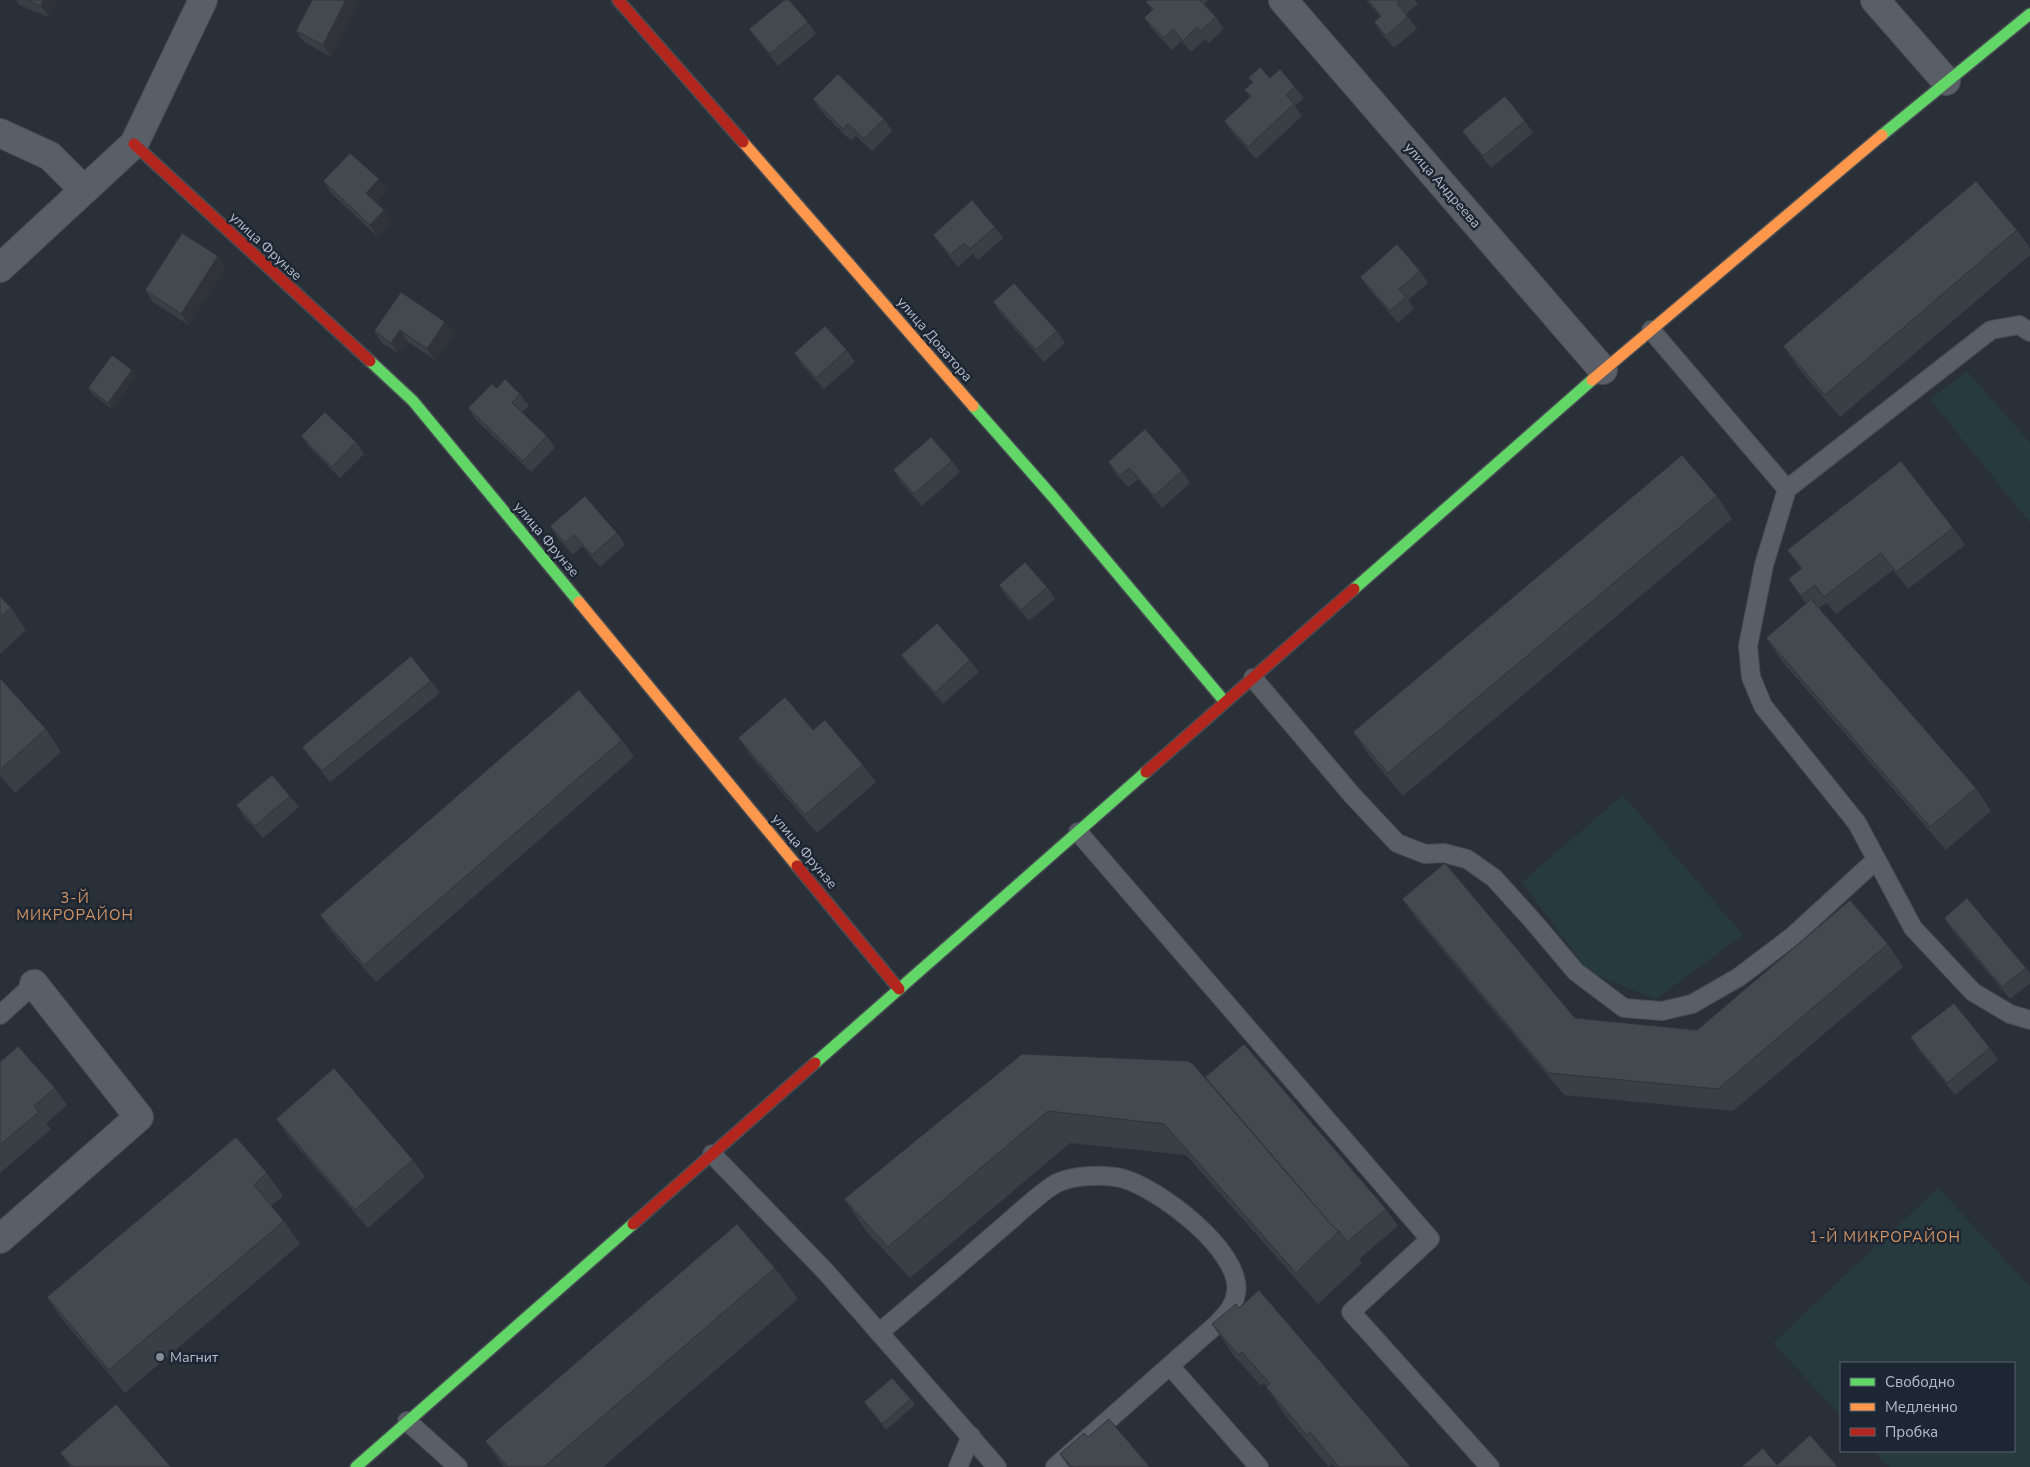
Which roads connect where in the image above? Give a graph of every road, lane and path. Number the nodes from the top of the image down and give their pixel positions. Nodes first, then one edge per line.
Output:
1 (203, 0) edge
2 (618, 0) edge
3 (1283, 0) edge
4 (1875, 0) edge
5 (2028, 20) edge
6 (1946, 81) junction
7 (0, 133) edge
8 (134, 144) junction
9 (84, 190) junction
10 (0, 268) edge
11 (1650, 330) junction
12 (2030, 332) edge
13 (1603, 370) junction
14 (1787, 489) junction
15 (1253, 678) junction
16 (1225, 702) junction
17 (1078, 832) junction
18 (1876, 860) junction
19 (34, 984) joint
20 (899, 989) junction
21 (0, 1015) edge
22 (2030, 1020) edge
23 (712, 1154) junction
24 (0, 1239) edge
25 (880, 1332) junction
26 (1170, 1366) junction
27 (407, 1421) junction
28 (971, 1436) junction
29 (356, 1467) edge
30 (458, 1467) edge
31 (958, 1467) edge
32 (997, 1467) edge
33 (1055, 1467) edge
34 (1259, 1467) edge
35 (1490, 1467) edge

1 - 8 street
2 - 16 street, улица Доватора
3 - 13 street, улица Андреева
4 - 6 street
5 - 6 street
6 - 11 street
7 - 9 street
8 - 9 street
8 - 20 street, улица Фрунзе
9 - 10 street
11 - 13 street
11 - 14 lane
12 - 14 lane
13 - 15 street
14 - 18 lane
15 - 16 street
15 - 18 lane
16 - 17 street
17 - 20 street
17 - 35 lane
18 - 22 lane
19 - 21 lane
19 - 24 street
20 - 23 street
23 - 25 lane
23 - 27 street
25 - 26 lane
25 - 28 lane
26 - 33 lane
26 - 34 lane
27 - 29 street
27 - 30 lane
28 - 31 lane
28 - 32 lane

